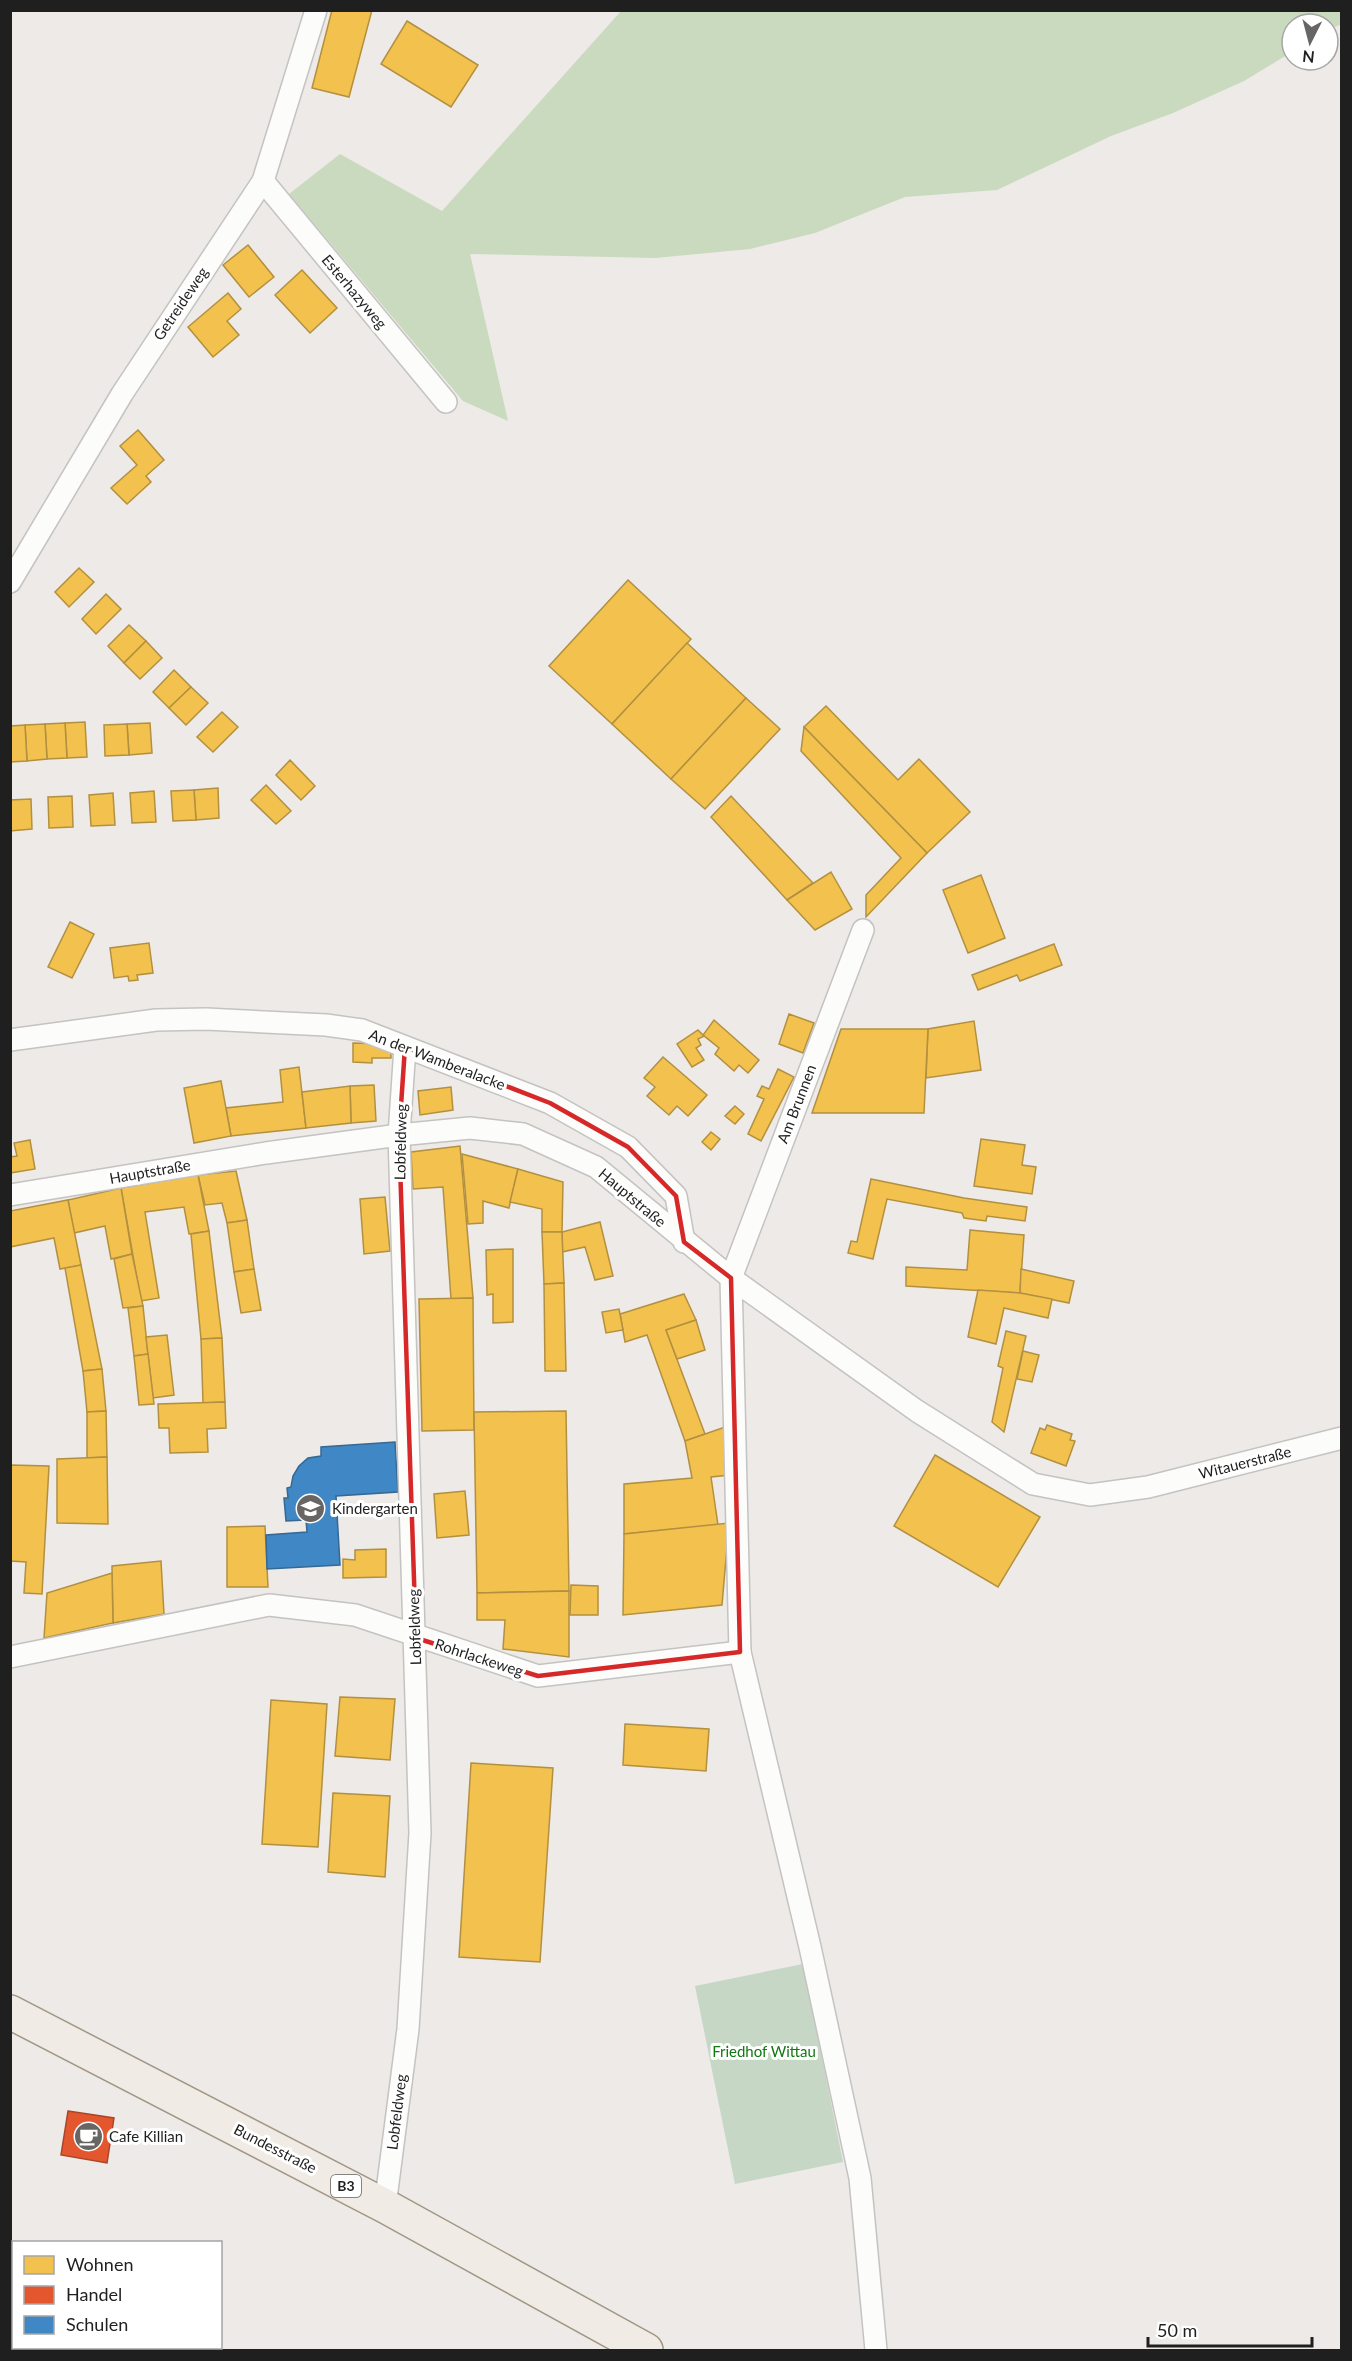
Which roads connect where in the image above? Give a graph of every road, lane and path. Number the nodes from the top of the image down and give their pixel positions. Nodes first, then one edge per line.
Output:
1 (316, 10) edge
2 (263, 181) junction
3 (446, 402) dead end
4 (10, 582) edge
5 (863, 930) dead end
6 (10, 1040) edge
7 (405, 1047) junction
8 (399, 1135) junction
9 (10, 1196) edge
10 (684, 1242) junction
11 (731, 1278) junction
12 (1341, 1438) edge
13 (1148, 1487) joint
14 (416, 1638) junction
15 (740, 1652) junction
16 (10, 1657) edge
17 (10, 2012) edge
18 (385, 2206) junction
19 (646, 2350) edge
20 (876, 2350) edge

1 - 2 street, Getreideweg
2 - 3 street, Esterhazyweg
2 - 4 street, Getreideweg
5 - 11 street, Am Brunnen
6 - 7 street, An der Wamberalacke
7 - 8 street, Lobfeldweg
7 - 10 street, An der Wamberalacke
8 - 9 street, Hauptstraße
8 - 10 street, Hauptstraße
8 - 14 street, Lobfeldweg
10 - 11 street, Hauptstraße
11 - 13 street, Hauptstraße
11 - 15 street
12 - 13 street, Witauerstraße
14 - 15 street, Rohrlackeweg
14 - 16 street, Rohrlackeweg
14 - 18 street, Lobfeldweg
15 - 20 street
17 - 18 main road, Bundesstraße / B3
18 - 19 main road, Bundesstraße / B3

